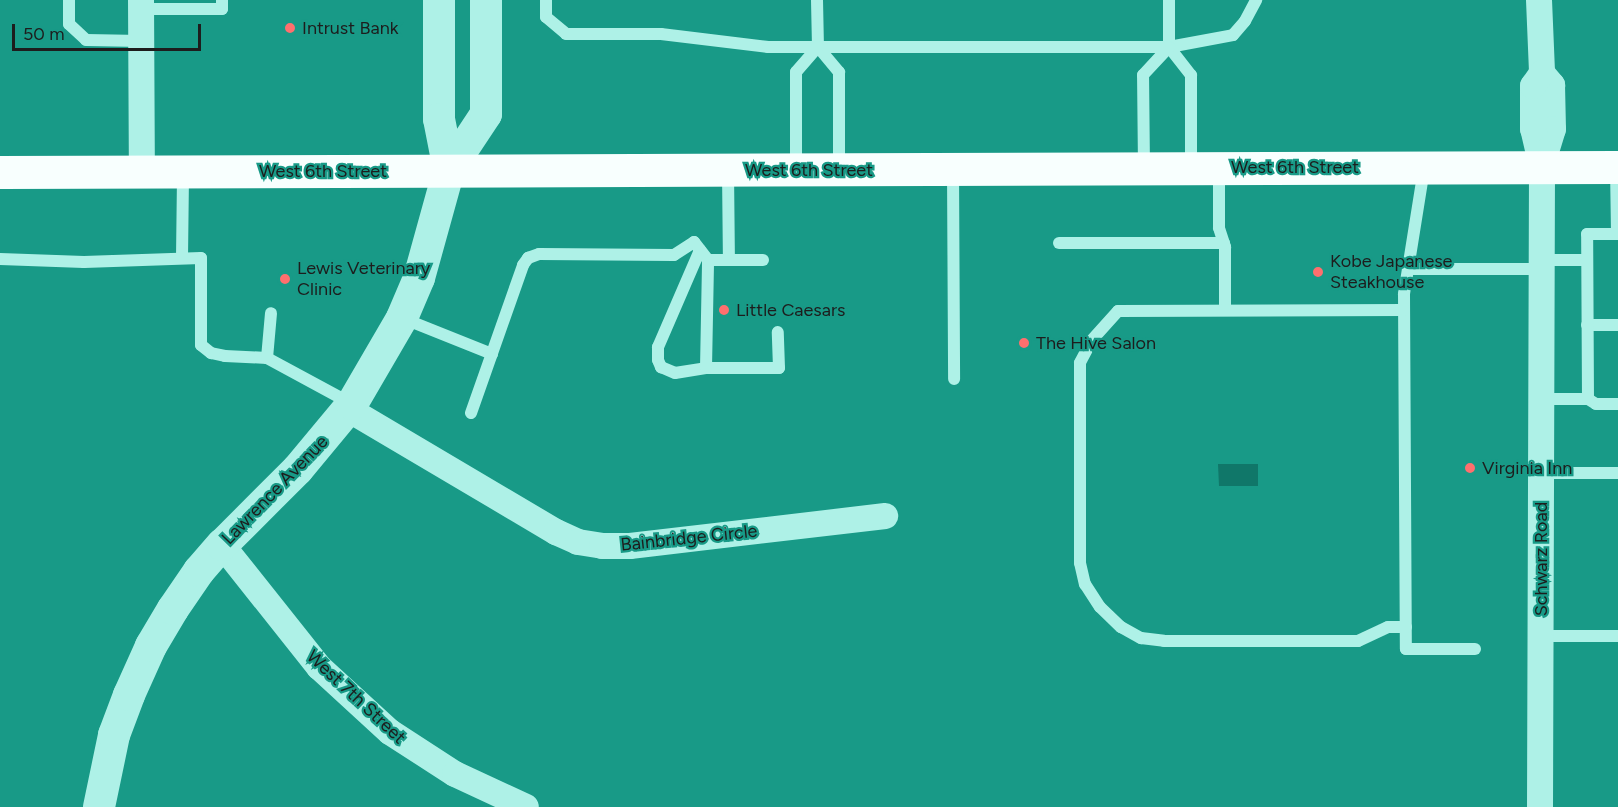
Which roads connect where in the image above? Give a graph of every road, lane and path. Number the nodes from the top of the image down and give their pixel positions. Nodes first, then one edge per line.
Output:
1 (69, 0) edge
2 (222, 0) edge
3 (439, 0) edge
4 (486, 0) edge
5 (546, 0) edge
6 (818, 0) edge
7 (1168, 0) edge
8 (1256, 0) edge
9 (1539, 0) edge
10 (141, 4) edge
11 (141, 41) junction
12 (818, 47) junction
13 (1169, 47) junction
14 (1144, 167) junction
15 (1205, 167) junction
16 (1424, 167) junction
17 (1542, 167) junction
18 (1617, 167) edge
19 (953, 168) junction
20 (449, 170) junction
21 (728, 170) junction
22 (796, 170) junction
23 (839, 170) junction
24 (142, 171) junction
25 (183, 171) junction
26 (0, 172) edge
27 (1618, 234) edge
28 (1059, 243) dead end
29 (1224, 243) junction
30 (700, 250) junction
31 (182, 258) junction
32 (0, 259) edge
33 (708, 260) junction
34 (729, 260) junction
35 (763, 260) dead end
36 (1587, 260) junction
37 (1541, 264) junction
38 (1408, 269) junction
39 (1226, 310) junction
40 (1404, 310) junction
41 (271, 313) dead end
42 (402, 318) junction
43 (1587, 325) junction
44 (1618, 325) edge
45 (778, 332) dead end
46 (492, 354) junction
47 (267, 358) junction
48 (706, 368) junction
49 (954, 379) dead end
50 (1541, 399) junction
51 (1587, 399) junction
52 (1618, 404) edge
53 (350, 406) junction
54 (471, 413) dead end
55 (1541, 473) junction
56 (1618, 473) edge
57 (885, 516) dead end
58 (222, 545) junction
59 (1406, 627) junction
60 (1541, 636) junction
61 (1618, 636) edge
62 (1475, 649) dead end
63 (99, 807) edge
64 (526, 807) edge
65 (1540, 807) edge

1 - 11 lane
2 - 10 lane
3 - 20 street, Lawrence Avenue
4 - 20 street, Lawrence Avenue
5 - 12 lane
6 - 12 lane
7 - 13 lane
8 - 13 lane
9 - 17 street, Schwarz Road
10 - 11 street
11 - 24 street
12 - 13 lane
12 - 22 lane
12 - 23 lane
13 - 14 lane
13 - 15 lane
14 - 15 main road, West 6th Street
14 - 19 main road, West 6th Street
15 - 16 main road, West 6th Street
15 - 29 lane
16 - 17 main road, West 6th Street
16 - 38 lane
17 - 18 main road, West 6th Street
17 - 37 street, Schwarz Road
18 - 27 lane
19 - 23 main road, West 6th Street
19 - 49 lane
20 - 21 main road, West 6th Street
20 - 25 main road, West 6th Street
20 - 42 street, Lawrence Avenue
21 - 22 main road, West 6th Street
21 - 34 lane
22 - 23 main road, West 6th Street
24 - 25 main road, West 6th Street
24 - 26 main road, West 6th Street
25 - 31 lane
27 - 36 lane
28 - 29 lane
29 - 39 lane
30 - 33 lane
30 - 46 lane
30 - 48 lane
31 - 32 lane
31 - 47 lane
33 - 34 lane
33 - 48 lane
34 - 35 lane
36 - 37 lane
36 - 43 lane
37 - 38 lane
37 - 50 street, Schwarz Road
38 - 40 lane
39 - 40 lane
39 - 59 lane
40 - 59 lane
41 - 47 lane
42 - 46 lane
42 - 53 street, Lawrence Avenue
43 - 44 lane
43 - 51 lane
45 - 48 lane
46 - 54 lane
47 - 53 lane
50 - 51 lane
50 - 55 street, Schwarz Road
51 - 52 lane
53 - 57 street, Bainbridge Circle
53 - 58 street, Lawrence Avenue
55 - 56 lane
55 - 60 street, Schwarz Road
58 - 63 street, Lawrence Avenue
58 - 64 street, West 7th Street
59 - 62 lane
60 - 61 lane
60 - 65 street, Schwarz Road

